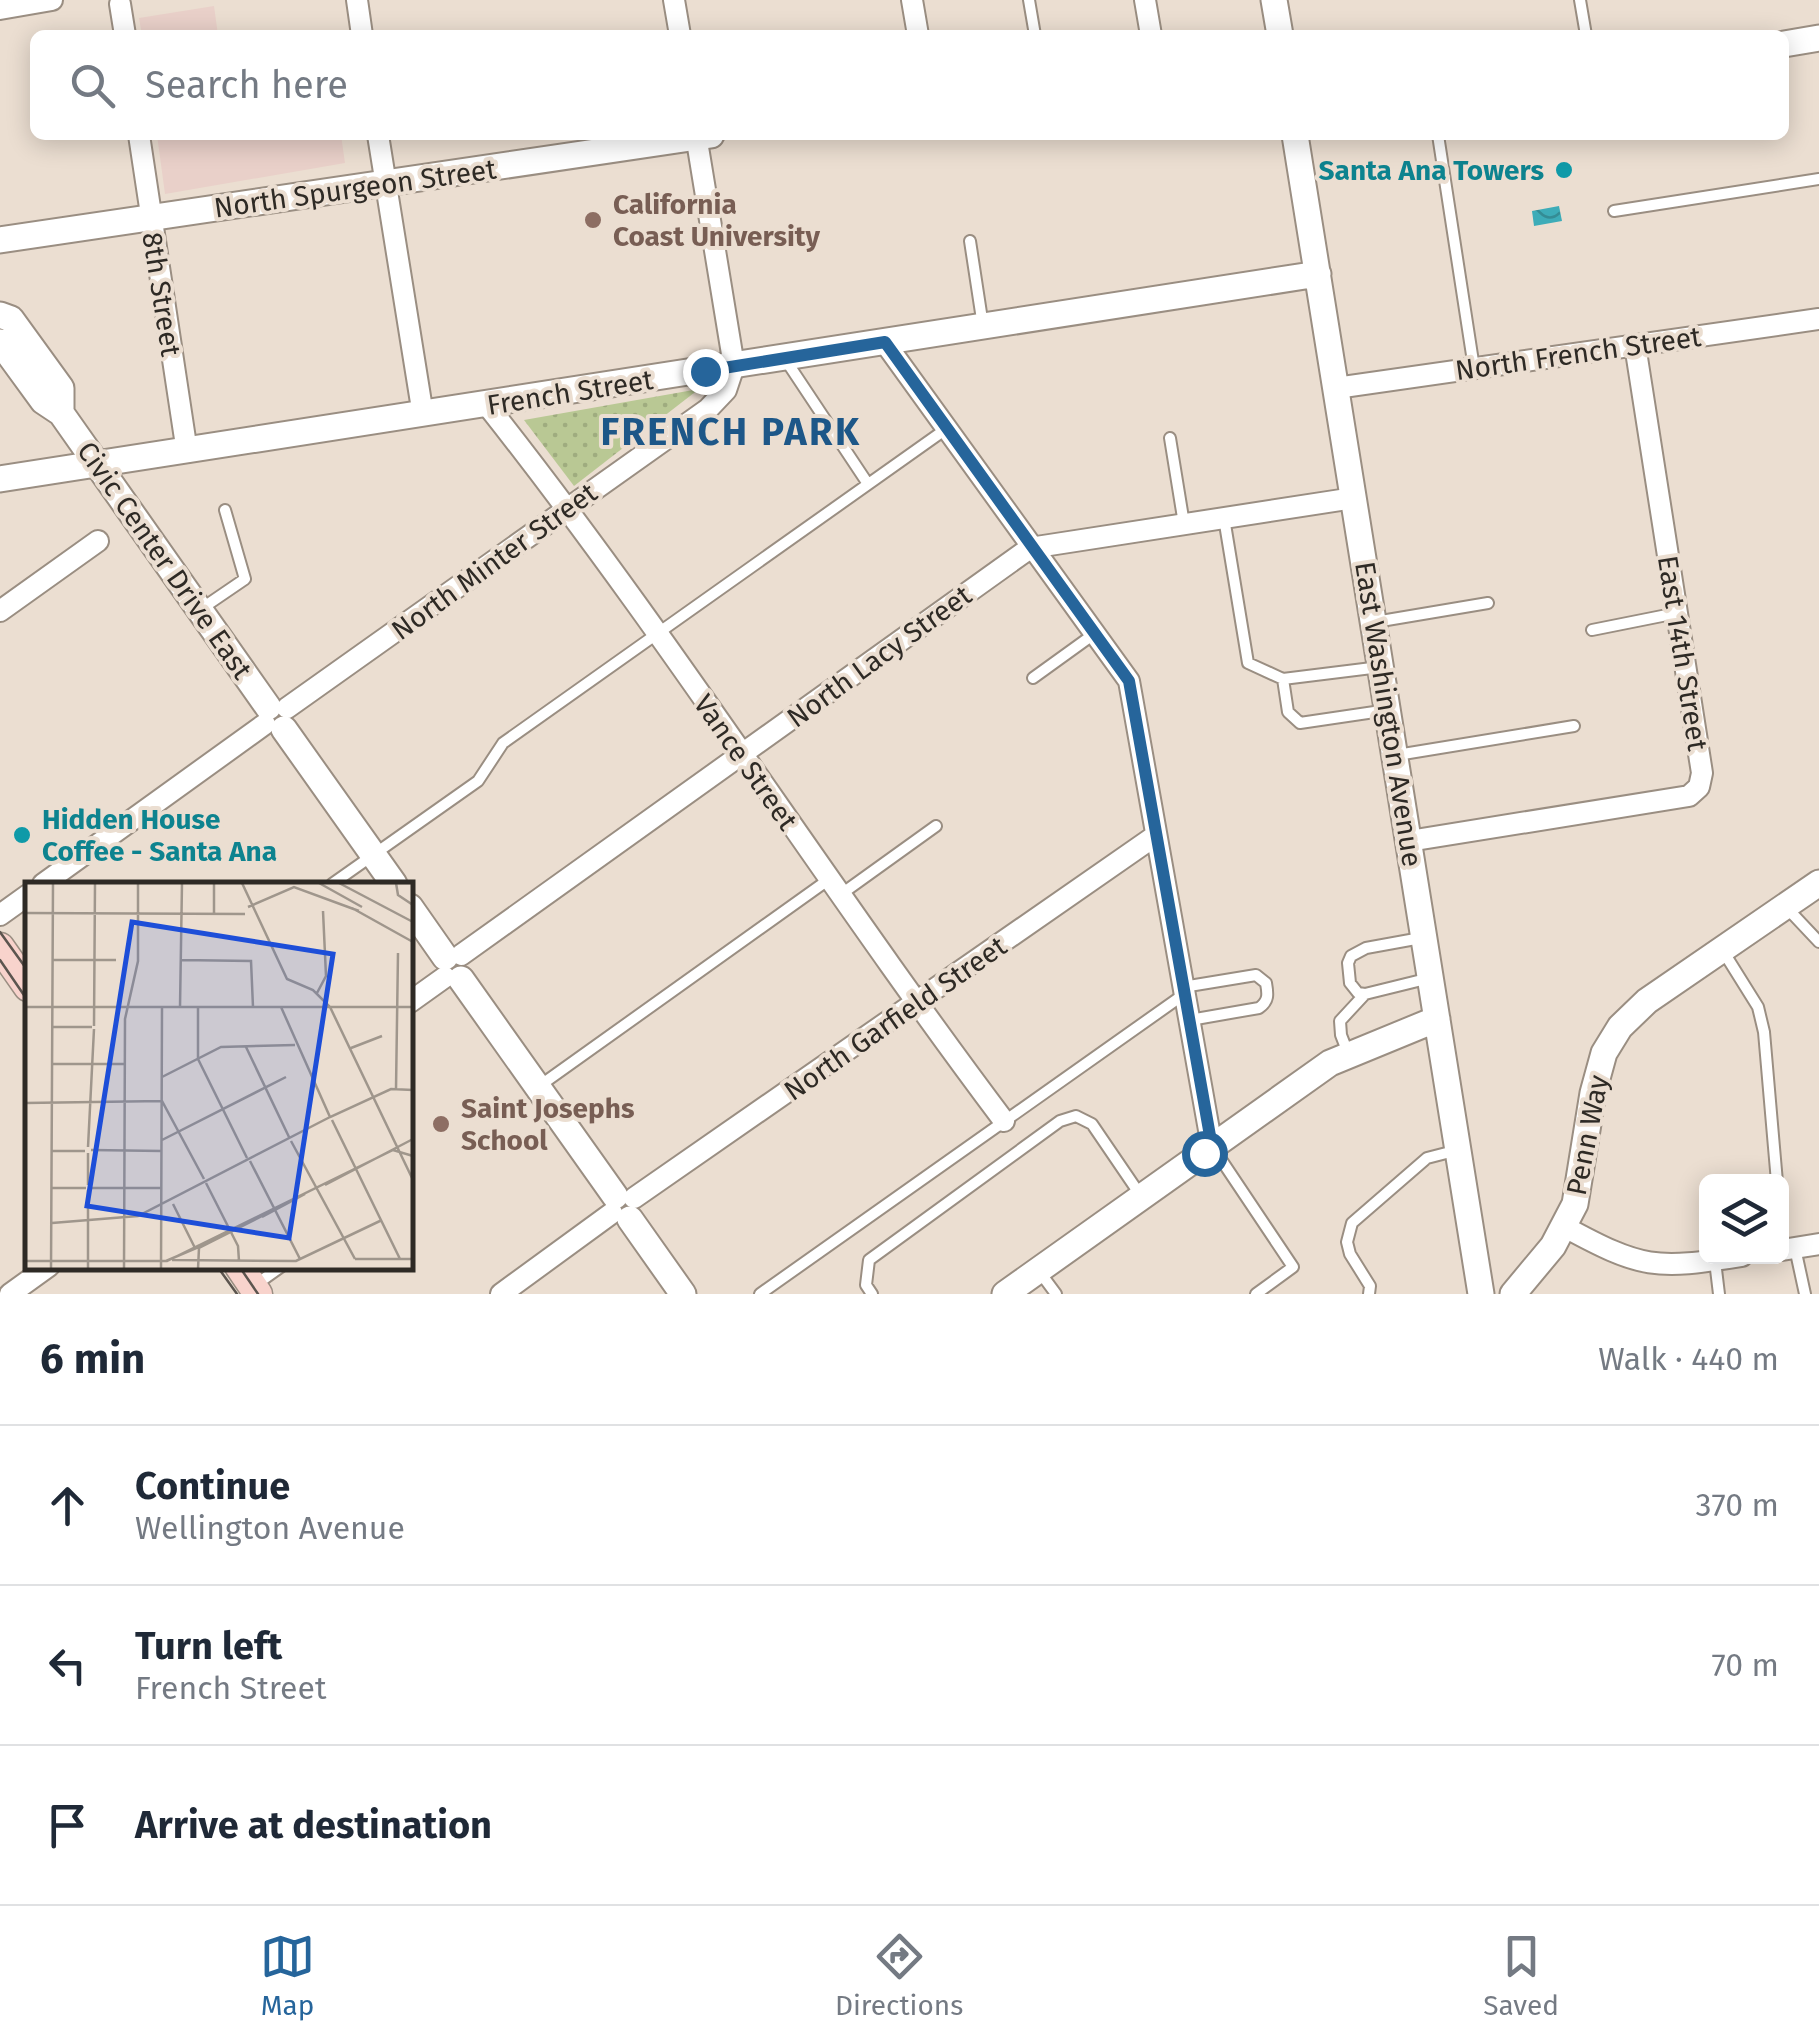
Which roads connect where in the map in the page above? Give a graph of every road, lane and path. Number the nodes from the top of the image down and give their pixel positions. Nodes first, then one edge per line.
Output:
1 (52, 0) edge
2 (357, 0) edge
3 (674, 0) edge
4 (912, 0) edge
5 (1030, 0) edge
6 (1145, 0) edge
7 (1274, 0) edge
8 (1580, 0) edge
9 (119, 1) edge
10 (0, 9) edge
11 (124, 30) edge
12 (361, 30) edge
13 (679, 30) edge
14 (917, 30) edge
15 (1034, 30) edge
16 (1150, 30) edge
17 (1279, 30) edge
18 (1585, 30) edge
19 (1819, 38) edge
20 (1789, 43) edge
21 (140, 140) edge
22 (379, 140) edge
23 (675, 140) edge
24 (702, 140) edge
25 (1297, 140) edge
26 (1439, 140) edge
27 (1819, 178) edge
28 (386, 184) junction
29 (1614, 211) dead end
30 (150, 218) junction
31 (0, 240) edge
32 (970, 242) dead end
33 (1318, 274) junction
34 (0, 315) edge
35 (1819, 318) edge
36 (983, 327) junction
37 (0, 342) edge
38 (885, 342) junction
39 (1636, 345) junction
40 (784, 358) junction
41 (734, 366) junction
42 (1474, 368) junction
43 (1336, 388) junction
44 (487, 405) junction
45 (61, 413) junction
46 (423, 415) junction
47 (946, 429) junction
48 (1170, 438) dead end
49 (187, 452) junction
50 (98, 464) junction
51 (0, 479) edge
52 (868, 484) junction
53 (1354, 498) junction
54 (567, 508) junction
55 (226, 510) dead end
56 (1224, 518) junction
57 (1184, 524) junction
58 (98, 541) dead end
59 (1030, 548) junction
60 (1488, 603) dead end
61 (200, 610) junction
62 (0, 611) edge
63 (1677, 613) junction
64 (1374, 622) junction
65 (1592, 630) dead end
66 (655, 634) junction
67 (1094, 634) junction
68 (1381, 667) junction
69 (1032, 678) dead end
70 (1283, 679) junction
71 (1388, 710) junction
72 (276, 717) junction
73 (1574, 726) dead end
74 (741, 755) junction
75 (1395, 756) junction
76 (936, 826) dead end
77 (1155, 836) junction
78 (1409, 841) junction
79 (373, 855) junction
80 (46, 882) edge
81 (335, 882) edge
82 (393, 882) edge
83 (1819, 883) edge
84 (834, 888) junction
85 (25, 897) edge
86 (1785, 906) junction
87 (412, 910) edge
88 (0, 915) edge
89 (1424, 937) junction
90 (1819, 942) edge
91 (0, 946) edge
92 (1722, 950) junction
93 (453, 967) junction
94 (1431, 978) junction
95 (25, 983) edge
96 (1184, 991) junction
97 (1365, 994) junction
98 (412, 997) edge
99 (916, 1004) junction
100 (1189, 1020) junction
101 (1438, 1020) junction
102 (1349, 1054) junction
103 (538, 1087) junction
104 (1004, 1120) junction
105 (1212, 1147) junction
106 (1458, 1150) junction
107 (1775, 1174) edge
108 (1141, 1197) junction
109 (622, 1206) junction
110 (1564, 1226) junction
111 (1819, 1244) edge
112 (1789, 1247) edge
113 (1789, 1256) edge
114 (1699, 1263) edge
115 (1714, 1264) edge
116 (45, 1269) edge
117 (224, 1269) edge
118 (276, 1269) edge
119 (1038, 1270) junction
120 (247, 1285) edge
121 (10, 1294) edge
122 (501, 1294) edge
123 (683, 1294) edge
124 (760, 1294) edge
125 (872, 1294) edge
126 (1004, 1294) edge
127 (1056, 1294) edge
128 (1256, 1294) edge
129 (1370, 1294) edge
130 (1482, 1294) edge
131 (1513, 1294) edge
132 (1718, 1294) edge
133 (1805, 1294) edge

1 - 10 street
2 - 12 street
3 - 13 street
4 - 14 street
5 - 15 lane
6 - 16 street
7 - 17 street
8 - 18 lane
9 - 11 street
19 - 20 street
21 - 30 street, 8th Street
22 - 28 street
23 - 28 street, North Spurgeon Street
24 - 41 street
25 - 33 street, East Washington Avenue
26 - 42 lane
27 - 29 lane
28 - 30 street, North Spurgeon Street
28 - 46 street
30 - 31 street, North Spurgeon Street
30 - 49 street, 8th Street
32 - 36 lane
33 - 36 street, French Street
33 - 43 street, East Washington Avenue
34 - 45 street, Civic Center Drive East
35 - 39 street, North French Street
36 - 38 street, French Street
37 - 45 street, Civic Center Drive East
38 - 40 street, French Street
38 - 47 street
39 - 42 street, North French Street
39 - 63 street, East 14th Street
40 - 41 street, French Street
40 - 52 lane
41 - 44 street, French Street
41 - 54 street, North Minter Street
42 - 43 street, North French Street
43 - 53 street, East Washington Avenue
44 - 46 street, French Street
44 - 54 street, Vance Street
45 - 50 street, Civic Center Drive East
46 - 49 street, French Street
47 - 52 lane
47 - 59 street
48 - 57 lane
49 - 50 street, French Street
50 - 51 street, French Street
50 - 61 street, Civic Center Drive East
52 - 66 lane
53 - 56 street, North Lacy Street
53 - 64 street, East Washington Avenue
54 - 66 street, Vance Street
54 - 72 street, North Minter Street
55 - 61 lane
56 - 57 street, North Lacy Street
56 - 70 lane
57 - 59 street, North Lacy Street
58 - 62 street
59 - 67 street
59 - 74 street, North Lacy Street
60 - 64 lane
61 - 72 street, Civic Center Drive East
63 - 65 lane
63 - 78 street, East 14th Street
64 - 68 street, East Washington Avenue
66 - 74 street, Vance Street
66 - 79 lane
67 - 69 lane
67 - 77 street
68 - 70 lane
68 - 71 street, East Washington Avenue
70 - 71 lane
71 - 75 street, East Washington Avenue
72 - 79 street, Civic Center Drive East
72 - 80 street, North Minter Street
73 - 75 lane
74 - 84 street, Vance Street
74 - 93 street, North Lacy Street
75 - 78 street, East Washington Avenue
76 - 84 lane
77 - 96 street
77 - 99 street, North Garfield Street
78 - 89 street, East Washington Avenue
79 - 81 lane
79 - 82 street, Civic Center Drive East
83 - 86 street, Penn Way
84 - 99 street, Vance Street
84 - 103 lane
85 - 88 street
86 - 90 lane
86 - 92 street, Penn Way
87 - 93 street
89 - 94 street, East Washington Avenue
89 - 97 lane
91 - 95 main road
92 - 107 lane
92 - 110 street, Penn Way
93 - 98 street, North Lacy Street
93 - 103 street
94 - 97 lane
94 - 101 street, East Washington Avenue
96 - 100 street
96 - 100 lane
96 - 104 lane
97 - 102 lane
99 - 104 street, Vance Street
99 - 109 street, North Garfield Street
100 - 105 street
101 - 102 street
101 - 106 street, East Washington Avenue
102 - 105 street
103 - 109 street
104 - 124 lane
105 - 108 street
105 - 128 lane
106 - 129 lane
106 - 130 street, East Washington Avenue
108 - 119 street
108 - 125 lane
109 - 122 street, North Garfield Street
109 - 123 street
110 - 114 street
110 - 131 street, Penn Way
111 - 112 street
113 - 133 lane
115 - 132 lane
116 - 121 street
117 - 120 main road
118 - 120 lane
119 - 126 street
119 - 127 lane

